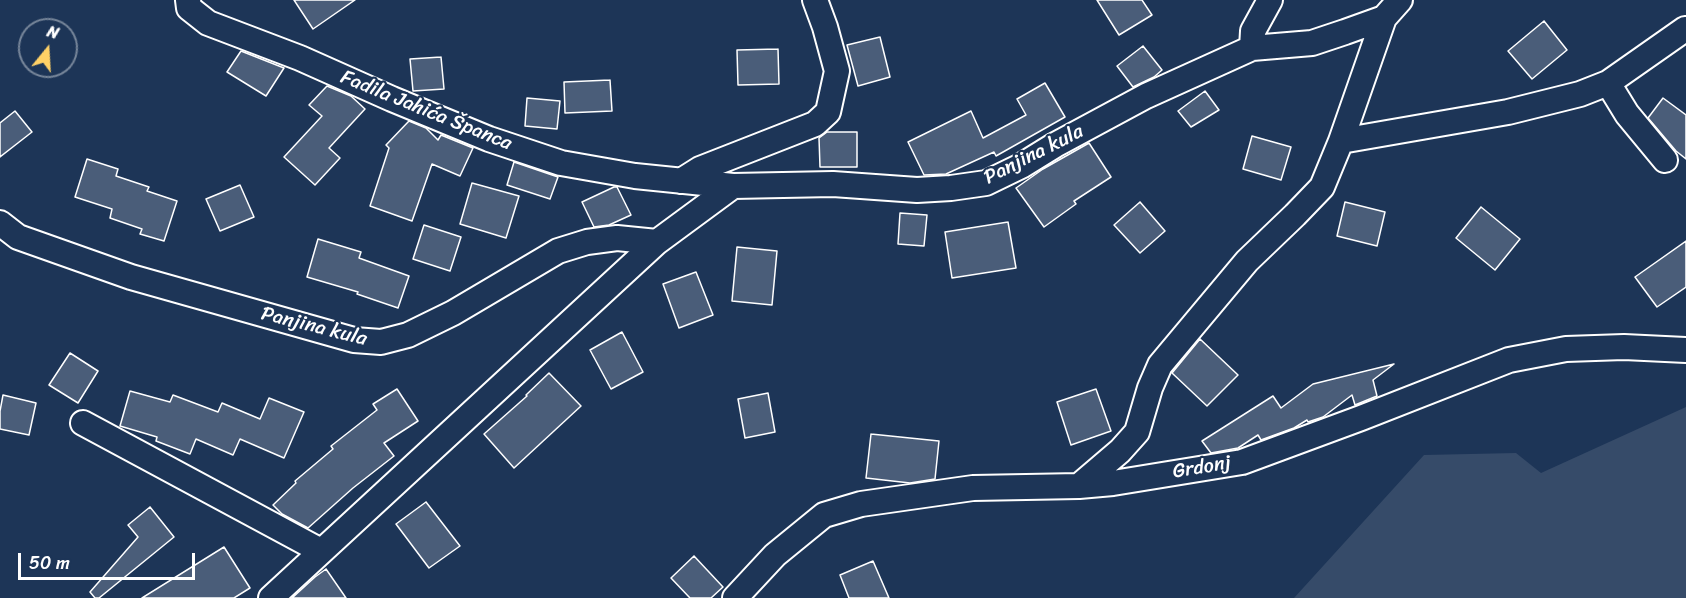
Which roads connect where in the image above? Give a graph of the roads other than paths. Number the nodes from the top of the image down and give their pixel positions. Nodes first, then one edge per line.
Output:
1 (188, 0) edge
2 (815, 0) edge
3 (1270, 0) edge
4 (1400, 0) edge
5 (1384, 18) junction
6 (1685, 29) edge
7 (1252, 48) junction
8 (1608, 83) junction
9 (1341, 141) junction
10 (1665, 160) dead end
11 (681, 181) junction
12 (733, 186) junction
13 (0, 223) edge
14 (657, 242) junction
15 (1686, 350) edge
16 (83, 423) dead end
17 (1078, 486) junction
18 (321, 551) junction
19 (271, 598) edge
20 (735, 598) edge

1 - 11 street, Fadila Jahića Španca
2 - 11 street
3 - 7 street
4 - 5 street, Panjina kula
5 - 7 street, Panjina kula
5 - 9 street
6 - 8 street
7 - 12 street, Panjina kula
8 - 9 street
8 - 10 street
9 - 17 street
11 - 12 street, Fadila Jahića Španca
12 - 14 street
13 - 14 street, Panjina kula
14 - 18 street
15 - 17 street, Grdonj
16 - 18 street
17 - 20 street, Grdonj
18 - 19 street

